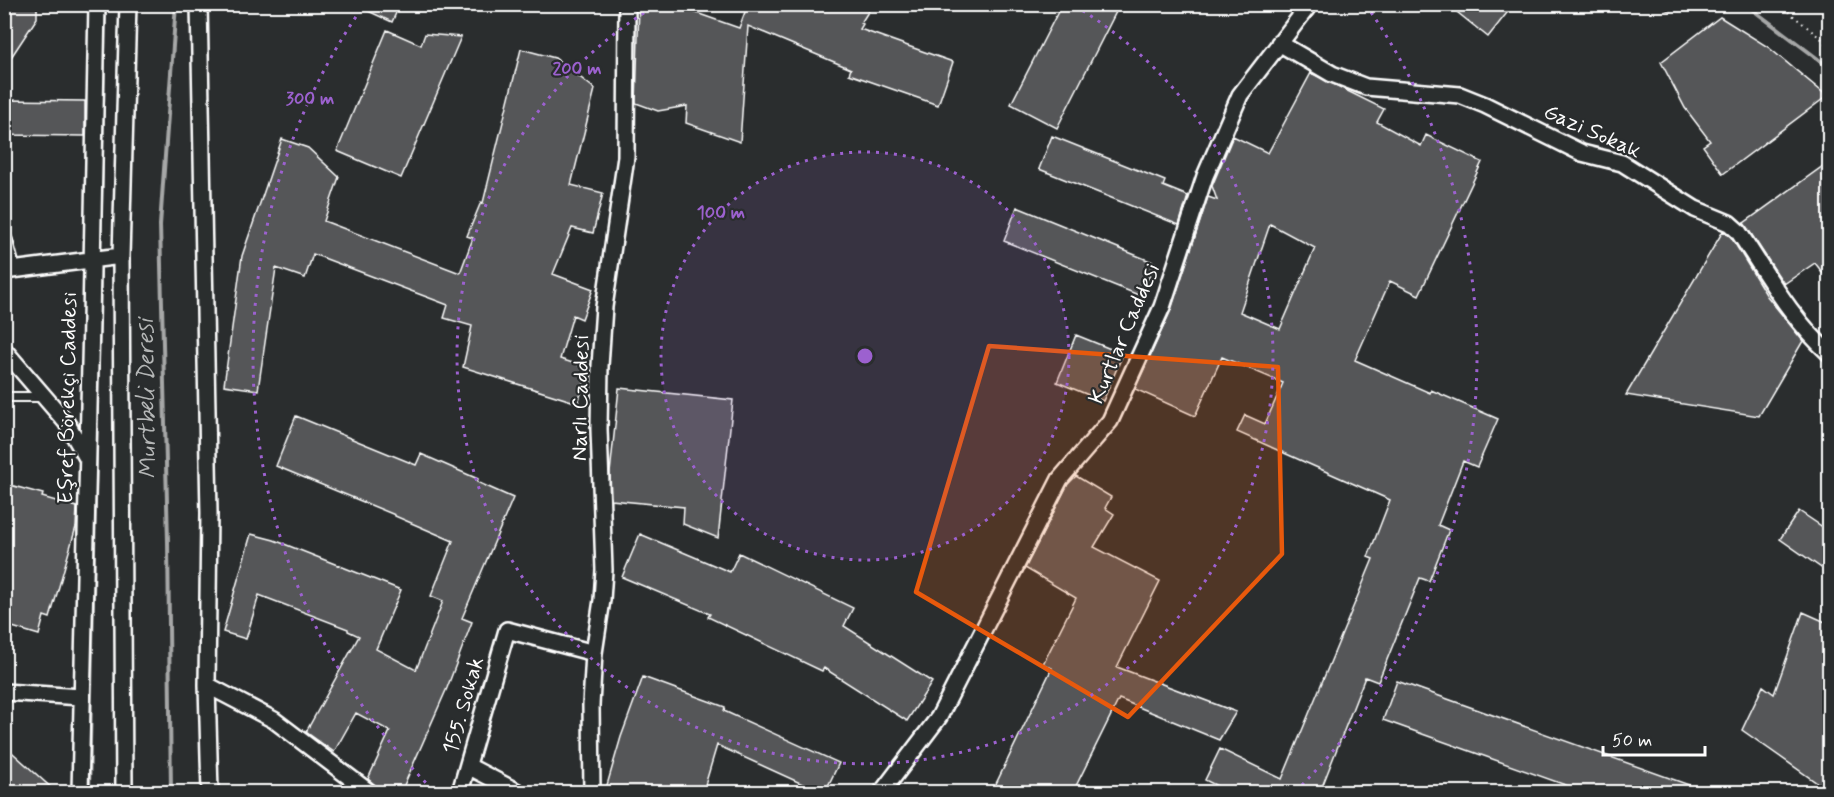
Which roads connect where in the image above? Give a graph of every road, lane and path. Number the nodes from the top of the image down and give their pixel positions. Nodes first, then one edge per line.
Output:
1 (97, 4) edge
2 (128, 4) edge
3 (199, 4) edge
4 (627, 4) edge
5 (1310, 4) edge
6 (1779, 4) edge
7 (1279, 43) junction
8 (1830, 46) edge
9 (4, 241) edge
10 (103, 259) junction
11 (8, 271) edge
12 (4, 350) edge
13 (1830, 354) edge
14 (4, 396) edge
15 (44, 397) junction
16 (87, 458) junction
17 (594, 653) junction
18 (207, 686) junction
19 (4, 692) edge
20 (81, 697) junction
21 (468, 766) junction
22 (80, 792) edge
23 (124, 792) edge
24 (210, 792) edge
25 (369, 792) edge
26 (460, 792) edge
27 (518, 792) edge
28 (591, 792) edge
29 (882, 792) edge

1 - 10 street, Eşref Börekçi Caddesi
2 - 10 street
3 - 18 street
4 - 17 street, Narlı Caddesi
5 - 7 street, Kurtlar Caddesi
6 - 8 path
7 - 13 street, Gazi Sokak
7 - 29 street, Kurtlar Caddesi
9 - 11 street
10 - 11 street
10 - 16 street, Eşref Börekçi Caddesi
10 - 23 street
12 - 15 street
14 - 15 lane
15 - 16 street
16 - 20 street, Eşref Börekçi Caddesi
17 - 21 street, 155. Sokak
17 - 28 street, Narlı Caddesi
18 - 24 street
18 - 25 street
19 - 20 street
20 - 22 street, Eşref Börekçi Caddesi
21 - 26 street, 155. Sokak
21 - 27 street

